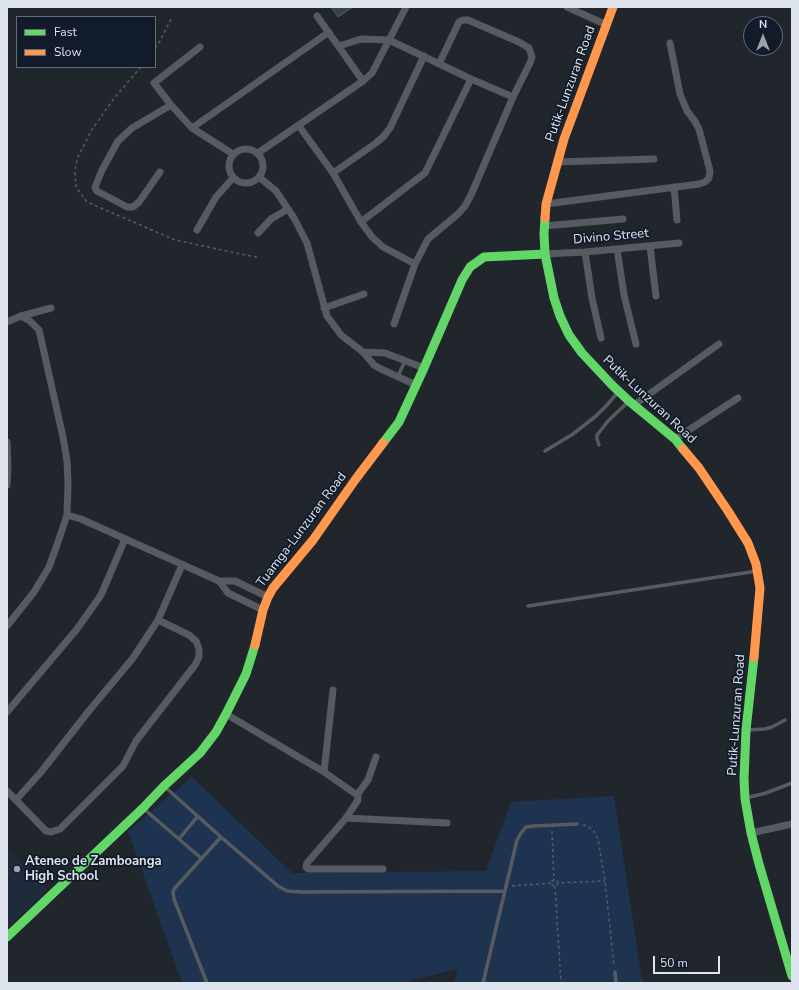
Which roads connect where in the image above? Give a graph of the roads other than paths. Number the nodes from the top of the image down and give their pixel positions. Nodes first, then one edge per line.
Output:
1 (406, 7) edge
2 (567, 7) edge
3 (613, 7) edge
4 (317, 16) dead end
5 (607, 25) junction
6 (329, 32) junction
7 (389, 40) junction
8 (670, 42) dead end
9 (339, 46) junction
10 (200, 47) dead end
11 (424, 56) junction
12 (439, 64) junction
13 (471, 79) junction
14 (363, 81) junction
15 (512, 96) junction
16 (171, 105) junction
17 (299, 126) junction
18 (192, 128) junction
19 (258, 153) junction
20 (233, 154) junction
21 (654, 159) dead end
22 (557, 162) junction
23 (160, 172) dead end
24 (333, 173) junction
25 (259, 177) junction
26 (233, 178) junction
27 (674, 187) junction
28 (546, 204) junction
29 (288, 209) junction
30 (623, 219) dead end
31 (677, 220) dead end
32 (361, 222) junction
33 (544, 226) junction
34 (197, 230) dead end
35 (258, 233) dead end
36 (679, 243) dead end
37 (650, 246) junction
38 (617, 249) junction
39 (585, 252) junction
40 (545, 254) junction
41 (415, 264) junction
42 (364, 294) dead end
43 (656, 296) dead end
44 (51, 308) dead end
45 (324, 308) junction
46 (21, 316) junction
47 (7, 322) edge
48 (394, 324) dead end
49 (601, 338) dead end
50 (636, 344) dead end
51 (719, 344) dead end
52 (363, 352) junction
53 (405, 361) junction
54 (424, 368) junction
55 (398, 377) junction
56 (416, 385) junction
57 (619, 391) junction
58 (738, 398) dead end
59 (632, 403) junction
60 (675, 439) junction
61 (7, 442) edge
62 (599, 445) dead end
63 (545, 451) dead end
64 (7, 485) edge
65 (67, 515) junction
66 (125, 539) junction
67 (182, 565) junction
68 (757, 571) junction
69 (219, 581) junction
70 (268, 597) junction
71 (528, 606) dead end
72 (263, 610) junction
73 (158, 620) junction
74 (7, 626) edge
75 (333, 690) dead end
76 (7, 712) edge
77 (226, 714) junction
78 (785, 720) dead end
79 (746, 730) junction
80 (376, 758) dead end
81 (324, 772) junction
82 (792, 783) edge
83 (164, 786) junction
84 (7, 791) edge
85 (357, 795) junction
86 (745, 799) junction
87 (16, 800) junction
88 (143, 808) junction
89 (198, 816) junction
90 (346, 818) junction
91 (447, 823) dead end
92 (577, 824) road end
93 (792, 824) edge
94 (751, 834) junction
95 (221, 837) junction
96 (179, 839) junction
97 (201, 858) junction
98 (383, 869) dead end
99 (505, 891) junction
100 (7, 938) edge
101 (615, 972) road end
102 (792, 976) edge
103 (206, 983) edge
104 (483, 983) edge
105 (616, 983) edge

1 - 7 street
2 - 5 street
3 - 5 street, Putik-Lunzuran Road
4 - 6 street
5 - 22 street, Putik-Lunzuran Road
6 - 9 street
6 - 18 street
7 - 9 street
7 - 11 street
7 - 14 street
8 - 27 street
9 - 14 street
10 - 16 street
11 - 12 street
11 - 24 street
12 - 13 street
12 - 15 street
13 - 15 street
13 - 32 street
14 - 17 street
15 - 41 street
16 - 18 street
16 - 23 street
17 - 19 street
17 - 24 street
18 - 20 street
19 - 20 street
19 - 25 street
20 - 26 street
21 - 22 street
22 - 28 street, Putik-Lunzuran Road
24 - 32 street
25 - 26 street
25 - 29 street
26 - 34 street
27 - 28 street
27 - 31 street
28 - 33 street, Putik-Lunzuran Road
29 - 35 street
29 - 45 street
30 - 33 street
32 - 41 street
33 - 40 street, Putik-Lunzuran Road
36 - 37 street, Divino Street
37 - 38 street, Divino Street
37 - 43 street
38 - 39 street, Divino Street
38 - 50 street
39 - 40 street, Divino Street
39 - 49 street
40 - 54 street, Tuamga-Lunzuran Road
40 - 57 street, Putik-Lunzuran Road
41 - 48 street
42 - 45 street
44 - 46 street
45 - 52 street
46 - 47 street
46 - 65 street
51 - 59 street
52 - 53 street
52 - 55 street
53 - 54 street
53 - 55 lane
54 - 56 street, Tuamga-Lunzuran Road
55 - 56 street
56 - 70 street, Tuamga-Lunzuran Road
57 - 59 street, Putik-Lunzuran Road
57 - 63 lane
58 - 60 street
59 - 60 street, Putik-Lunzuran Road
59 - 62 lane
60 - 68 street, Putik-Lunzuran Road
61 - 64 street
65 - 66 street
65 - 74 street
66 - 67 street
66 - 76 street
67 - 69 street
67 - 73 street
68 - 71 lane
68 - 79 street, Putik-Lunzuran Road
69 - 70 street
69 - 72 street
70 - 72 street, Tuamga-Lunzuran Road
72 - 77 street, Tuamga-Lunzuran Road
73 - 87 street
73 - 87 street
75 - 81 street
77 - 81 street
77 - 83 street, Tuamga-Lunzuran Road
78 - 79 lane
79 - 86 street, Putik-Lunzuran Road
80 - 85 street
81 - 85 street
82 - 86 lane
83 - 88 street, Tuamga-Lunzuran Road
83 - 89 lane
84 - 87 street
85 - 90 street
86 - 94 street, Putik-Lunzuran Road
88 - 96 lane
88 - 100 street, Tuamga-Lunzuran Road
89 - 95 lane
89 - 96 lane
90 - 91 street
90 - 98 street
92 - 99 lane
93 - 94 street
94 - 102 street, Putik-Lunzuran Road
95 - 97 lane
95 - 99 lane
96 - 97 lane
97 - 103 lane
99 - 104 lane
101 - 105 lane

